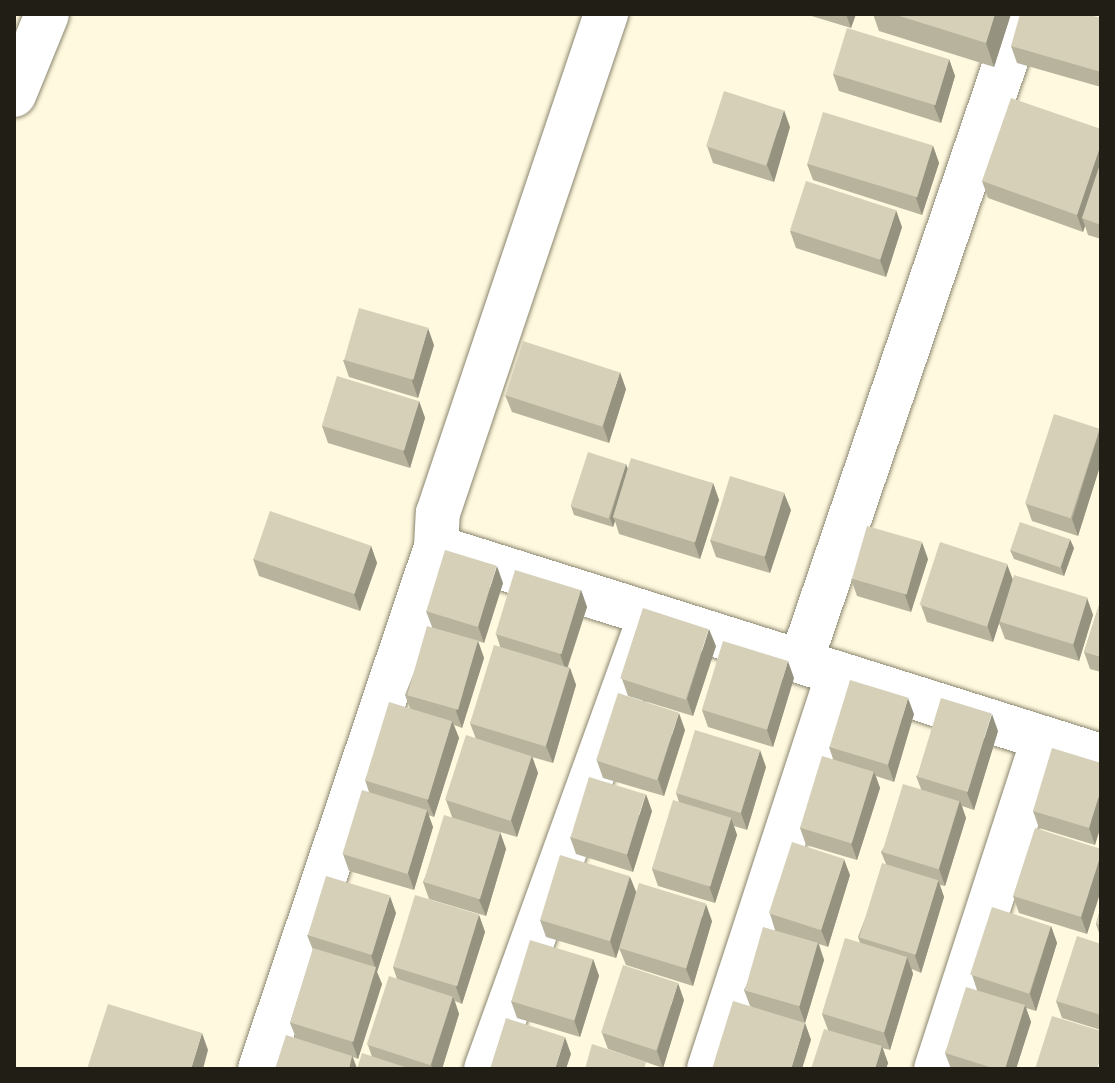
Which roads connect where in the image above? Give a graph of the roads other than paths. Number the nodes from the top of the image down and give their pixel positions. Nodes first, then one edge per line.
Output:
1 (47, 14) edge
2 (606, 14) edge
3 (1022, 14) edge
4 (14, 95) edge
5 (436, 547) junction
6 (651, 612) junction
7 (820, 666) junction
8 (1043, 740) junction
9 (1101, 756) edge
10 (260, 1069) edge
11 (486, 1069) edge
12 (709, 1069) edge
13 (936, 1069) edge

1 - 4 street
2 - 5 street
3 - 7 street
5 - 6 street
5 - 10 street
6 - 7 street
6 - 11 street
7 - 8 street
7 - 12 street
8 - 9 street
8 - 13 street

